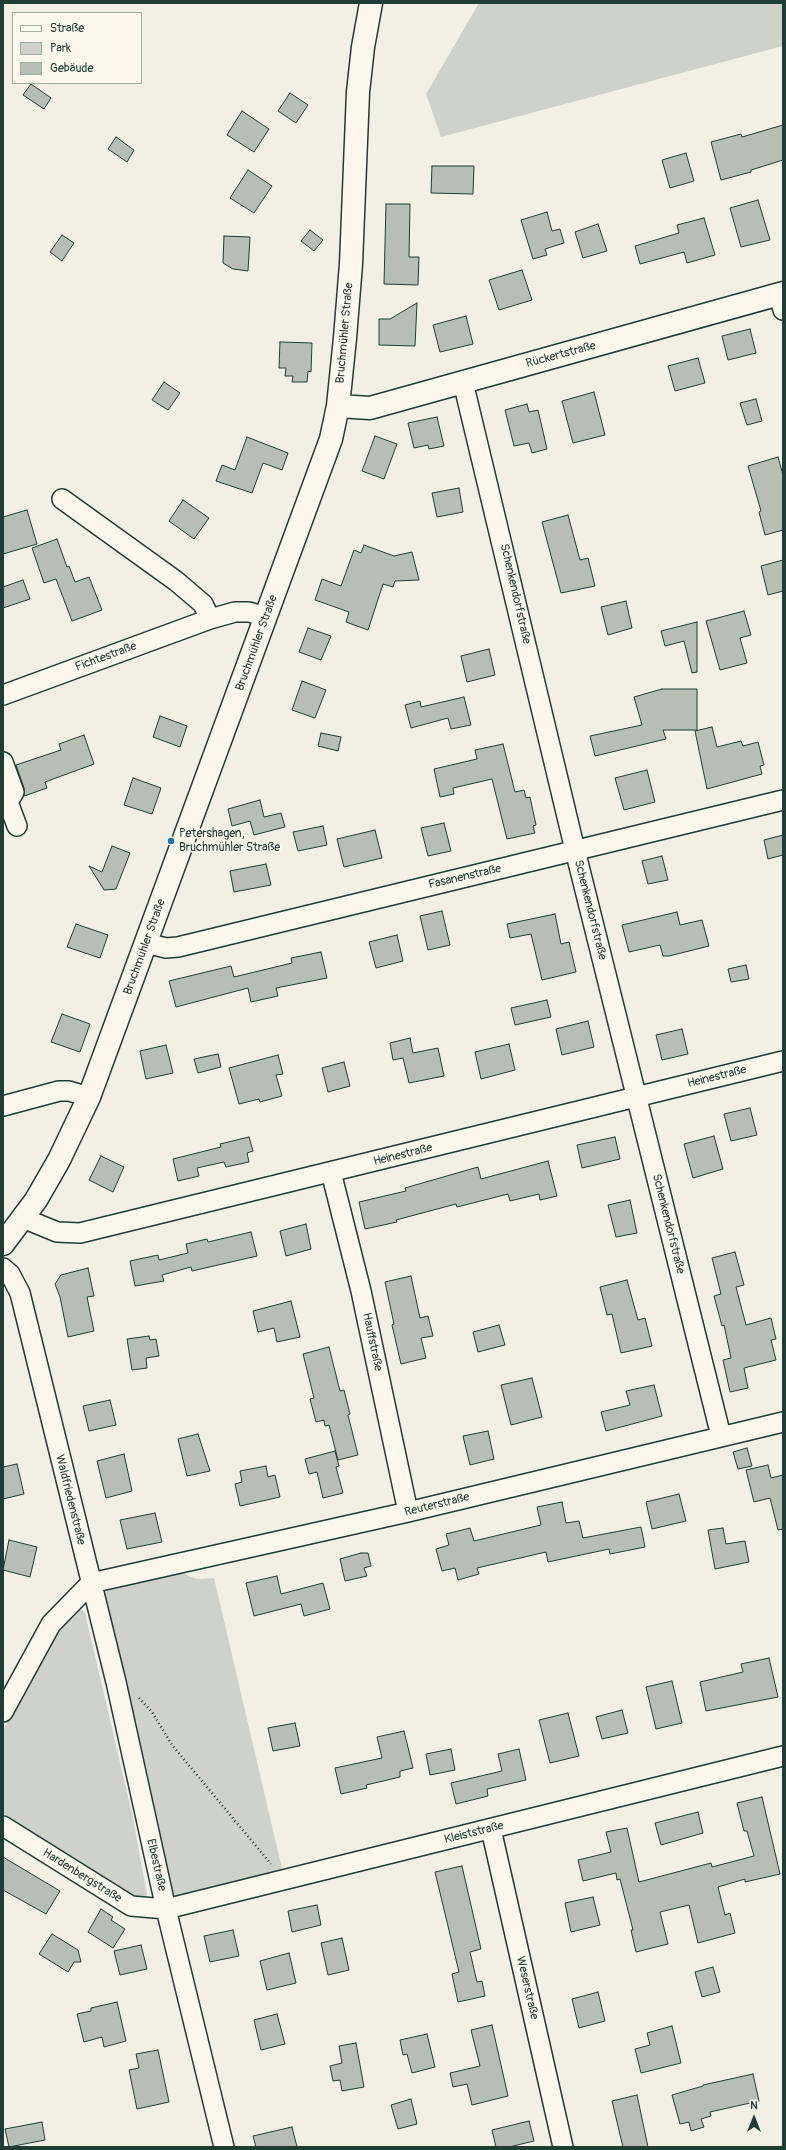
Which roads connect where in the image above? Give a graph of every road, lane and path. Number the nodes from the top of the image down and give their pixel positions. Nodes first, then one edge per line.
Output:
1 (371, 3) edge
2 (782, 299) edge
3 (463, 382) junction
4 (338, 406) junction
5 (62, 499) dead end
6 (266, 617) junction
7 (210, 619) junction
8 (3, 695) edge
9 (3, 762) edge
10 (783, 800) edge
11 (16, 826) dead end
12 (575, 850) junction
13 (146, 943) junction
14 (783, 1061) edge
15 (89, 1097) junction
16 (637, 1098) junction
17 (3, 1106) edge
18 (331, 1172) junction
19 (23, 1218) junction
20 (3, 1244) edge
21 (3, 1268) edge
22 (783, 1422) edge
23 (721, 1436) junction
24 (408, 1512) junction
25 (91, 1583) junction
26 (138, 1697) dead end
27 (3, 1712) edge
28 (783, 1756) edge
29 (3, 1826) edge
30 (490, 1829) junction
31 (284, 1879) junction
32 (166, 1910) junction
33 (224, 2147) edge
34 (564, 2147) edge

1 - 4 street, Bruchmühler Straße
2 - 3 street, Rückertstraße
3 - 4 street, Rückertstraße
3 - 12 street, Schenkendorfstraße
4 - 6 street, Bruchmühler Straße
5 - 7 street
6 - 7 street, Fichtestraße
6 - 13 street, Bruchmühler Straße
7 - 8 street, Fichtestraße
9 - 11 street
10 - 12 street, Fasanenstraße
12 - 13 street, Fasanenstraße
12 - 16 street, Schenkendorfstraße
13 - 15 street, Bruchmühler Straße
14 - 16 street, Heinestraße
15 - 17 street
15 - 19 street, Bruchmühler Straße
16 - 18 street, Heinestraße
16 - 23 street, Schenkendorfstraße
18 - 19 street, Heinestraße
18 - 24 street, Hauffstraße
19 - 20 street, Bruchmühler Straße
21 - 25 street, Waldfriedenstraße
22 - 23 street, Reuterstraße
23 - 24 street, Reuterstraße
24 - 25 street, Reuterstraße
25 - 27 street
25 - 32 street, Elbestraße
26 - 31 path
28 - 30 street, Kleiststraße
29 - 32 street, Hardenbergstraße
30 - 31 street, Kleiststraße
30 - 34 street, Weserstraße
31 - 32 street, Kleiststraße
32 - 33 street, Elbestraße

